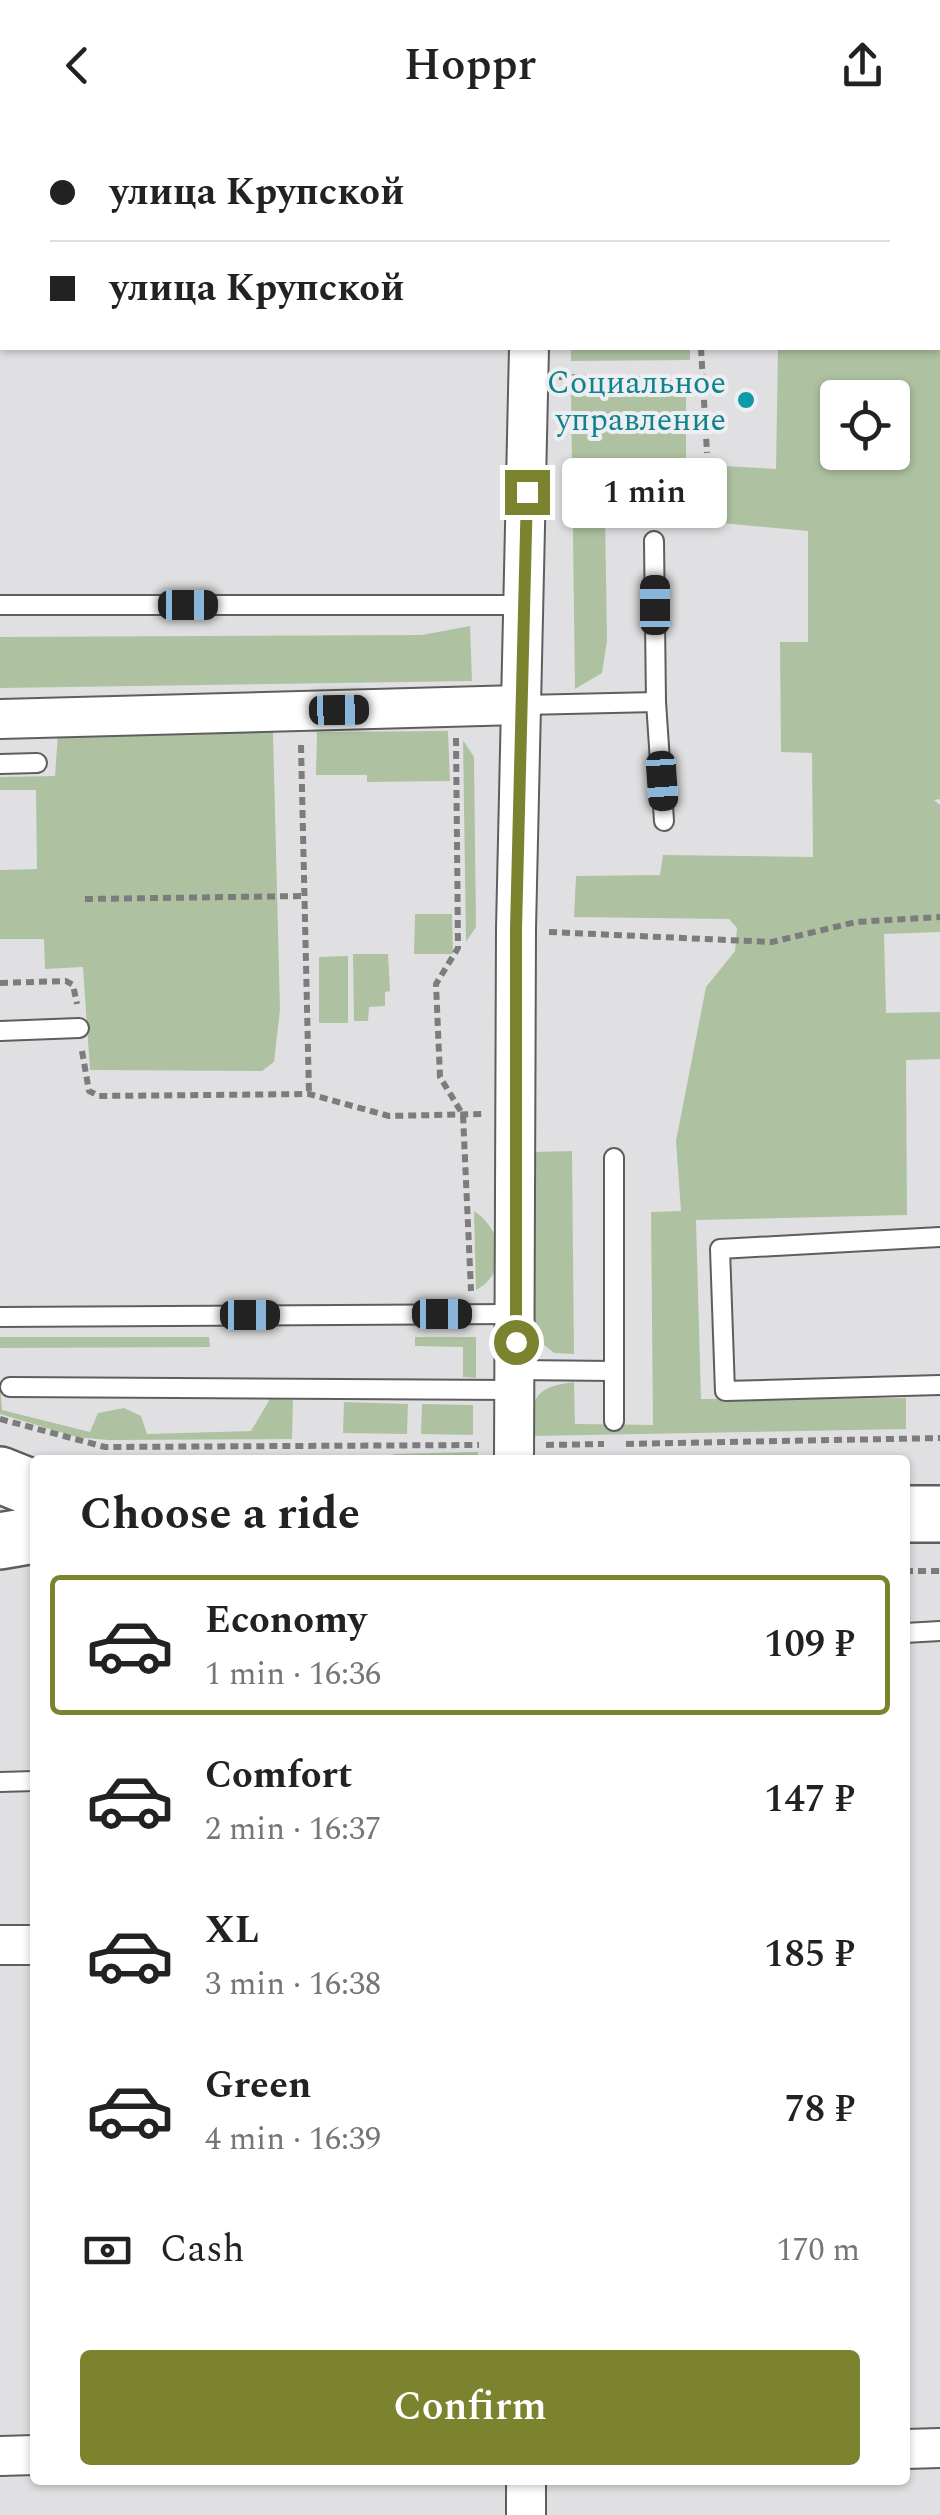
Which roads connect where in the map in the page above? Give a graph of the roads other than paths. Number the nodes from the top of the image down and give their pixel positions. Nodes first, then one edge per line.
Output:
1 (529, 363) edge
2 (654, 541) dead end
3 (0, 605) edge
4 (526, 606) junction
5 (656, 702) junction
6 (523, 706) junction
7 (0, 718) edge
8 (37, 763) dead end
9 (0, 764) edge
10 (664, 821) dead end
11 (79, 1028) road end
12 (0, 1032) edge
13 (614, 1158) dead end
14 (940, 1236) edge
15 (498, 1314) junction
16 (0, 1318) edge
17 (614, 1371) junction
18 (504, 1384) junction
19 (940, 1385) edge
20 (10, 1387) dead end
21 (614, 1421) dead end
22 (503, 1450) edge
23 (0, 1474) edge
24 (30, 1486) edge
25 (0, 1514) edge
26 (910, 1514) edge
27 (940, 1514) edge
28 (30, 1516) edge
29 (30, 1536) edge
30 (0, 1540) edge
31 (940, 1631) edge
32 (910, 1633) edge
33 (30, 1781) edge
34 (0, 1782) edge
35 (0, 1945) edge
36 (30, 1945) edge
37 (940, 2448) edge
38 (910, 2449) edge
39 (0, 2456) edge
40 (30, 2467) edge

1 - 4 street
2 - 5 lane
3 - 4 lane
4 - 6 street
5 - 6 lane
5 - 10 lane
6 - 7 street
6 - 15 street
8 - 9 lane
11 - 12 lane
13 - 17 lane
14 - 19 lane
15 - 16 lane
15 - 18 street
17 - 18 lane
17 - 21 lane
18 - 20 lane
18 - 22 street
23 - 24 main road
25 - 28 main road
26 - 27 main road
29 - 30 main road
31 - 32 lane
33 - 34 lane
35 - 36 street
37 - 38 street
39 - 40 street

